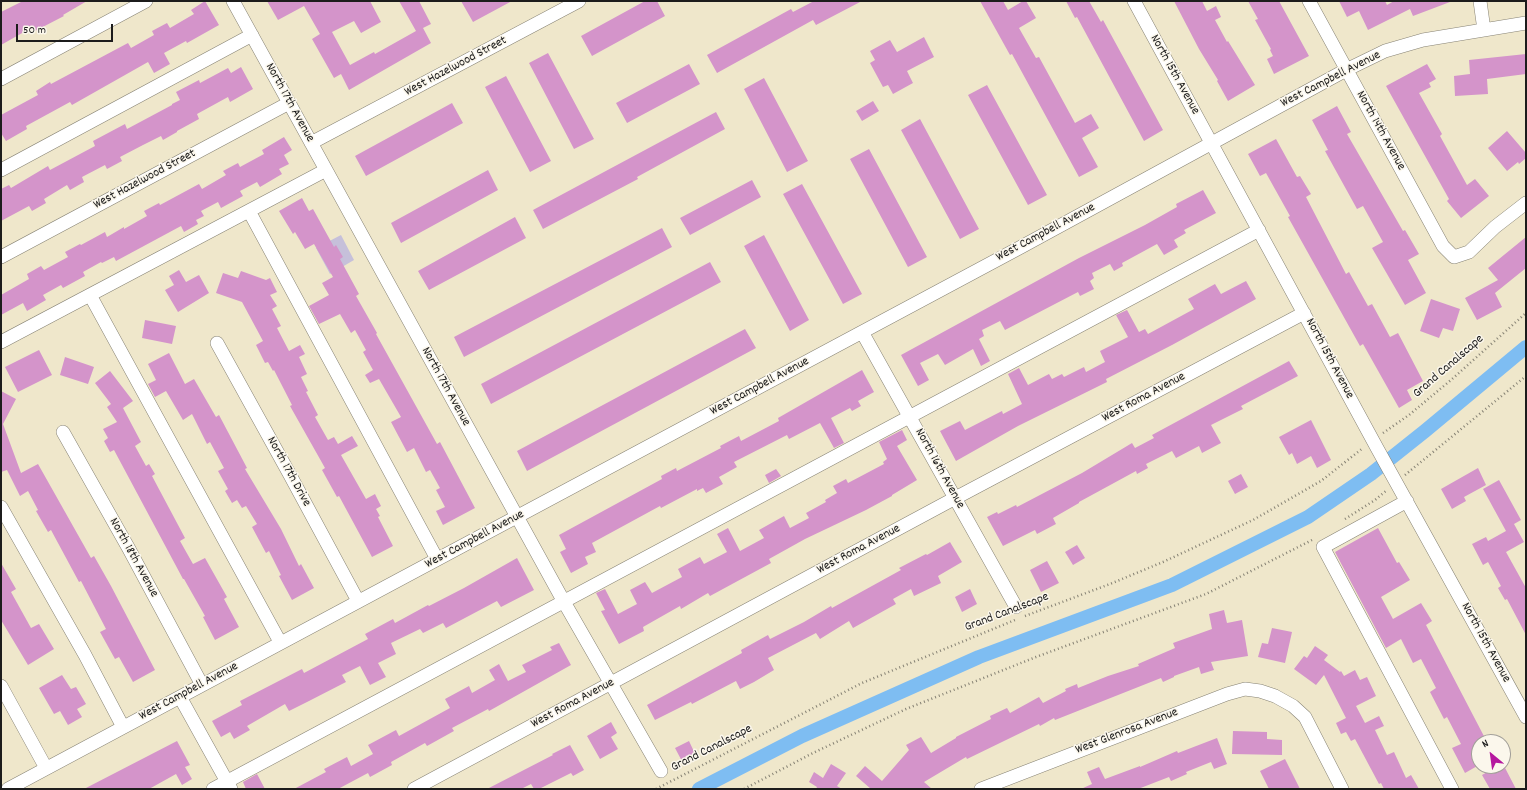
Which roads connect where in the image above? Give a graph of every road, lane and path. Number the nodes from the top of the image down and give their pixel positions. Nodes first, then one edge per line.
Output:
1 (146, 1) edge
2 (233, 1) edge
3 (579, 1) edge
4 (1134, 1) edge
5 (1309, 1) edge
6 (1480, 1) edge
7 (1526, 23) edge
8 (1484, 30) junction
9 (252, 35) junction
10 (1346, 70) junction
11 (1, 79) edge
12 (289, 103) junction
13 (311, 143) junction
14 (1211, 143) junction
15 (1, 170) edge
16 (326, 170) junction
17 (1526, 203) edge
18 (249, 211) junction
19 (1260, 230) junction
20 (1, 257) edge
21 (90, 295) junction
22 (1304, 313) junction
23 (1526, 313) edge
24 (862, 332) junction
25 (1, 342) edge
26 (217, 343) dead end
27 (1526, 376) edge
28 (910, 417) junction
29 (63, 432) dead end
30 (1384, 433) dead end
31 (1361, 450) dead end
32 (1407, 474) dead end
33 (1384, 492) dead end
34 (955, 498) junction
35 (1407, 501) junction
36 (1, 507) edge
37 (517, 517) junction
38 (1342, 521) dead end
39 (1316, 537) dead end
40 (438, 559) junction
41 (358, 601) junction
42 (564, 602) junction
43 (1016, 607) dead end
44 (280, 642) junction
45 (611, 684) junction
46 (202, 685) junction
47 (1, 686) edge
48 (180, 697) junction
49 (1526, 717) edge
50 (123, 727) junction
51 (46, 768) junction
52 (661, 772) dead end
53 (229, 785) edge
54 (8, 789) edge
55 (213, 789) edge
56 (414, 789) edge
57 (656, 789) edge
58 (744, 789) edge
59 (981, 789) edge
60 (1342, 789) edge
61 (1452, 789) edge

1 - 11 street
2 - 9 street, North 17th Avenue
3 - 13 street, West Hazelwood Street
4 - 14 street, North 15th Avenue
5 - 10 street, North 14th Avenue
6 - 8 street
7 - 8 street, West Campbell Avenue
8 - 10 street, West Campbell Avenue
9 - 12 street, North 17th Avenue
9 - 15 street
10 - 14 street, West Campbell Avenue
10 - 17 street, North 14th Avenue
12 - 13 street, North 17th Avenue
12 - 20 street, West Hazelwood Street
13 - 16 street, North 17th Avenue
14 - 19 street, North 15th Avenue
14 - 24 street, West Campbell Avenue
16 - 18 street
16 - 37 street, North 17th Avenue
18 - 21 street
18 - 40 street
19 - 22 street, North 15th Avenue
19 - 28 street
21 - 25 street
21 - 44 street
22 - 34 street, West Roma Avenue
22 - 35 street, North 15th Avenue
23 - 30 path, Grand Canalscape
24 - 28 street, North 16th Avenue
24 - 37 street, West Campbell Avenue
26 - 41 street, North 17th Drive
27 - 32 path
28 - 34 street, North 16th Avenue
28 - 42 street
29 - 46 street, North 18th Avenue
31 - 57 path, Grand Canalscape
33 - 38 path
34 - 43 street, North 16th Avenue
34 - 45 street, West Roma Avenue
35 - 49 street, North 15th Avenue
35 - 61 street
36 - 50 street
37 - 40 street, West Campbell Avenue
37 - 42 street, North 17th Avenue
39 - 58 path
40 - 41 street, West Campbell Avenue
41 - 44 street, West Campbell Avenue
42 - 45 street, North 17th Avenue
42 - 53 street
44 - 46 street, West Campbell Avenue
45 - 52 street, North 17th Avenue
45 - 56 street, West Roma Avenue
46 - 48 street, West Campbell Avenue
47 - 51 street
48 - 50 street, West Campbell Avenue
48 - 53 street
50 - 51 street, West Campbell Avenue
51 - 54 street, West Campbell Avenue
53 - 55 street
59 - 60 street, West Glenrosa Avenue

